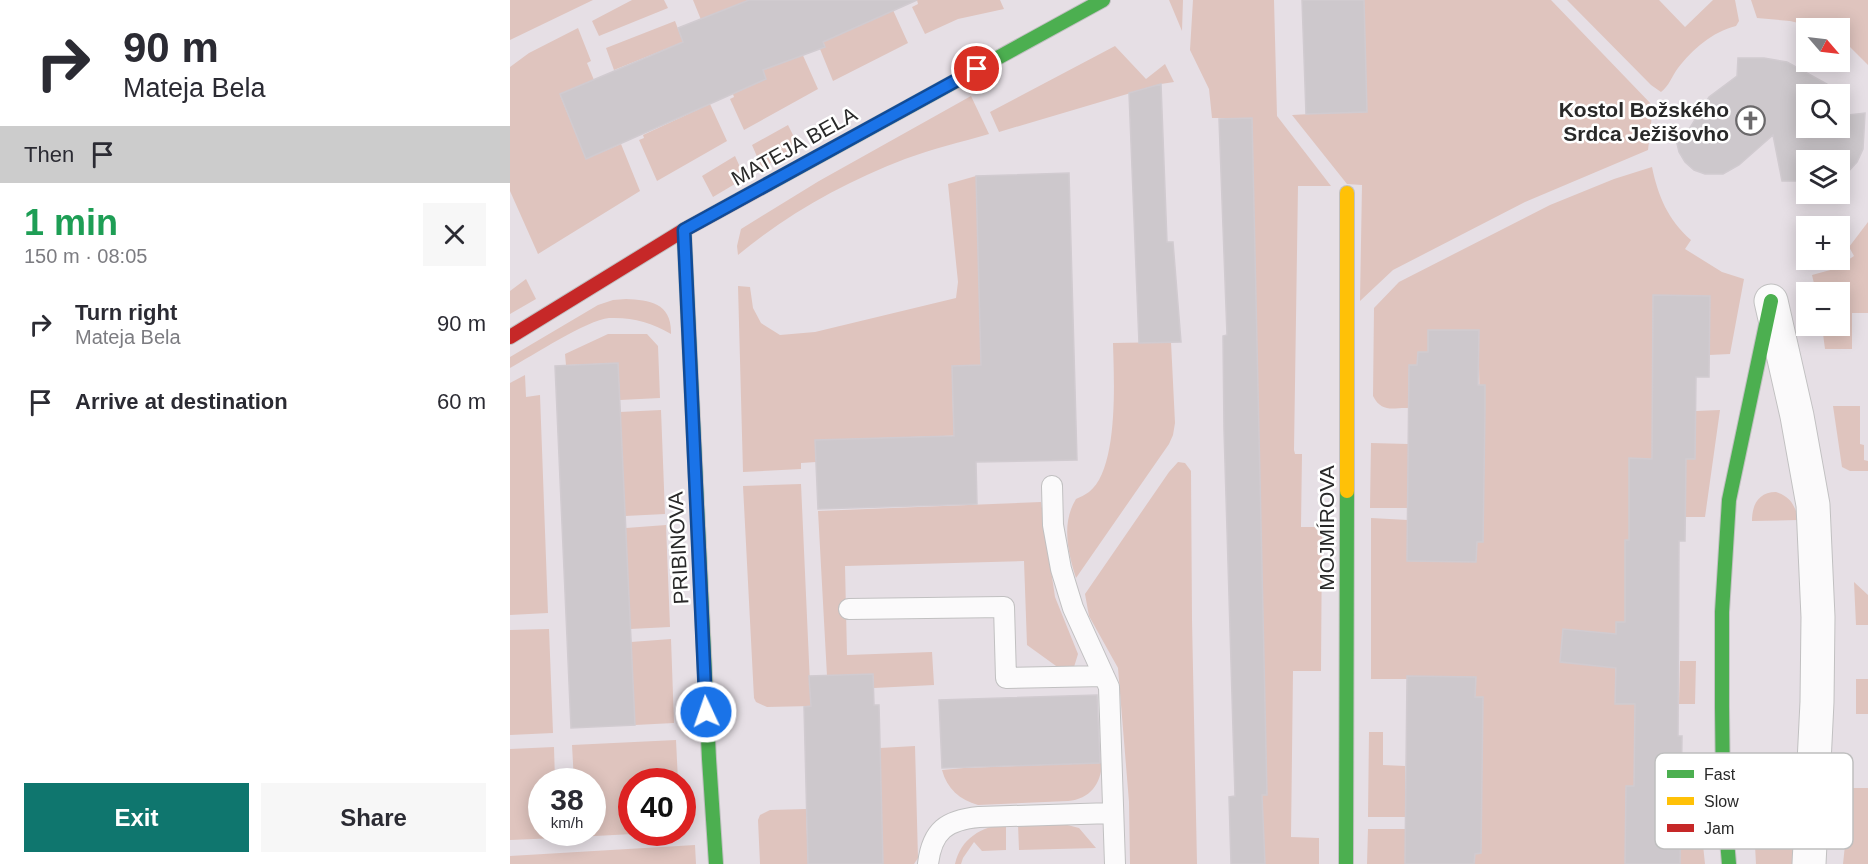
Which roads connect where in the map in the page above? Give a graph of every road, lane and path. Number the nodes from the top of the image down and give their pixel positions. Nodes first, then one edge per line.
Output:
1 (1103, 0) edge
2 (1347, 193) dead end
3 (684, 230) junction
4 (1771, 301) joint
5 (510, 337) edge
6 (1052, 486) dead end
7 (849, 609) dead end
8 (1104, 676) junction
9 (1723, 753) edge
10 (1815, 753) edge
11 (1113, 813) junction
12 (1728, 849) edge
13 (1810, 849) edge
14 (716, 864) edge
15 (928, 864) edge
16 (1115, 864) edge
17 (1346, 864) edge
18 (1729, 864) edge
19 (1809, 864) edge

1 - 3 street, MATEJA BELA
2 - 17 street, MOJMÍROVA
3 - 5 street, MATEJA BELA
3 - 14 street, PRIBINOVA
4 - 9 street
4 - 10 street
6 - 8 lane
7 - 8 lane
8 - 11 lane
11 - 15 lane
11 - 16 lane
12 - 18 street
13 - 19 street

